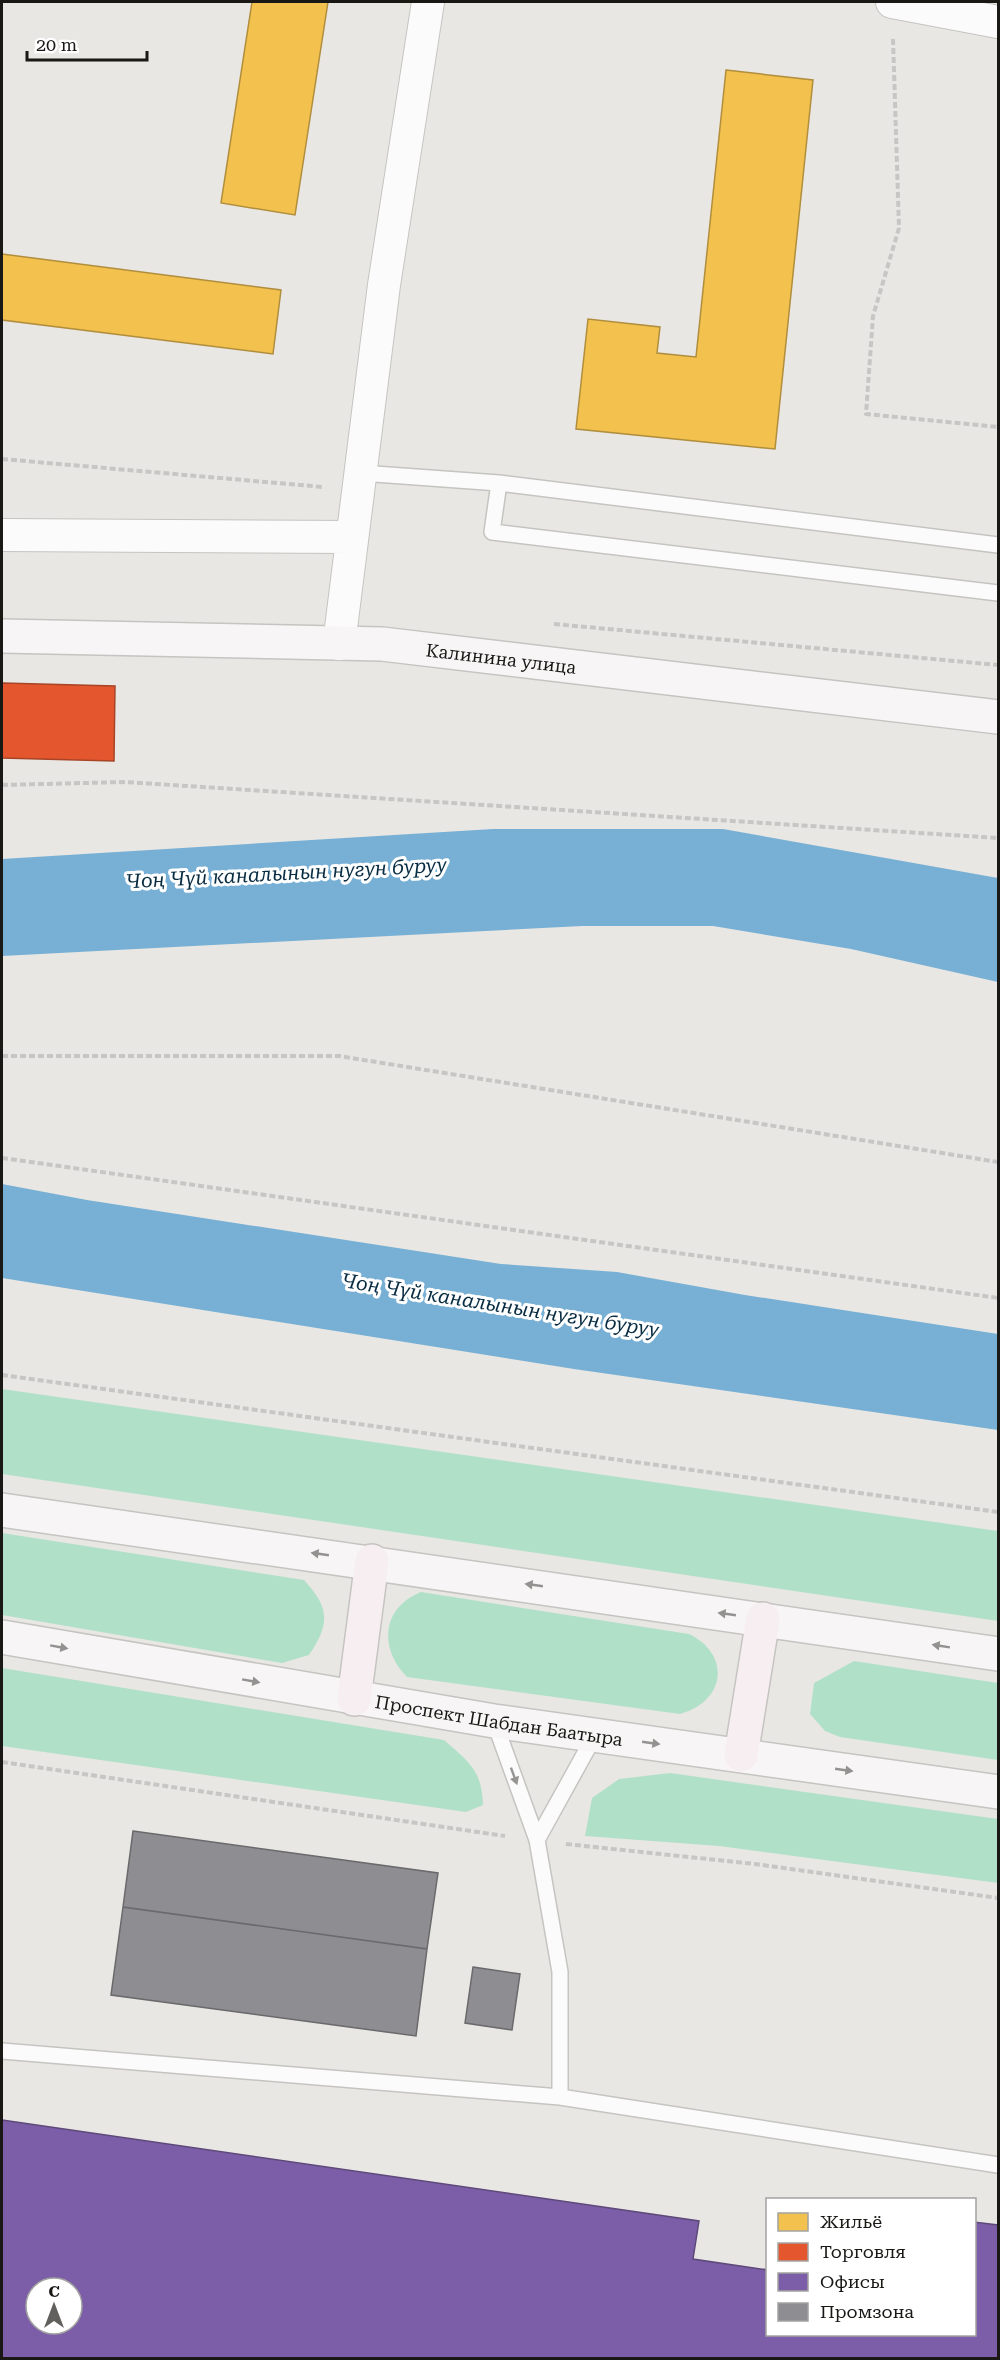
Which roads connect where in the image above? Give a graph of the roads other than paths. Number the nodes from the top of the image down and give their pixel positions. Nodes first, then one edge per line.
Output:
1 (428, 2) edge
2 (892, 2) edge
3 (999, 22) edge
4 (360, 482) junction
5 (499, 483) junction
6 (2, 535) edge
7 (352, 537) junction
8 (999, 545) edge
9 (999, 593) edge
10 (2, 636) edge
11 (339, 644) junction
12 (999, 717) edge
13 (2, 1510) edge
14 (372, 1562) junction
15 (763, 1619) junction
16 (2, 1637) edge
17 (999, 1654) edge
18 (354, 1699) junction
19 (494, 1721) junction
20 (594, 1735) junction
21 (741, 1755) junction
22 (999, 1792) edge
23 (537, 1840) junction
24 (2, 2051) edge
25 (560, 2097) junction
26 (999, 2165) edge

1 - 4 street
2 - 3 street
4 - 5 lane
4 - 7 street
5 - 8 lane
5 - 9 lane
6 - 7 street
7 - 11 street
10 - 11 main road, Калинина улица
11 - 12 main road, Калинина улица
14 -> 13 main road
15 -> 14 main road
14 - 18 main road
17 -> 15 main road
15 - 21 main road
16 -> 18 main road, Проспект Шабдан Баатыра
18 - 19 main road, Проспект Шабдан Баатыра
19 - 20 main road, Проспект Шабдан Баатыра
19 -> 23 lane
20 -> 21 main road, Проспект Шабдан Баатыра
20 - 23 lane
21 -> 22 main road, Проспект Шабдан Баатыра
23 - 25 lane
24 - 25 lane
25 - 26 lane

